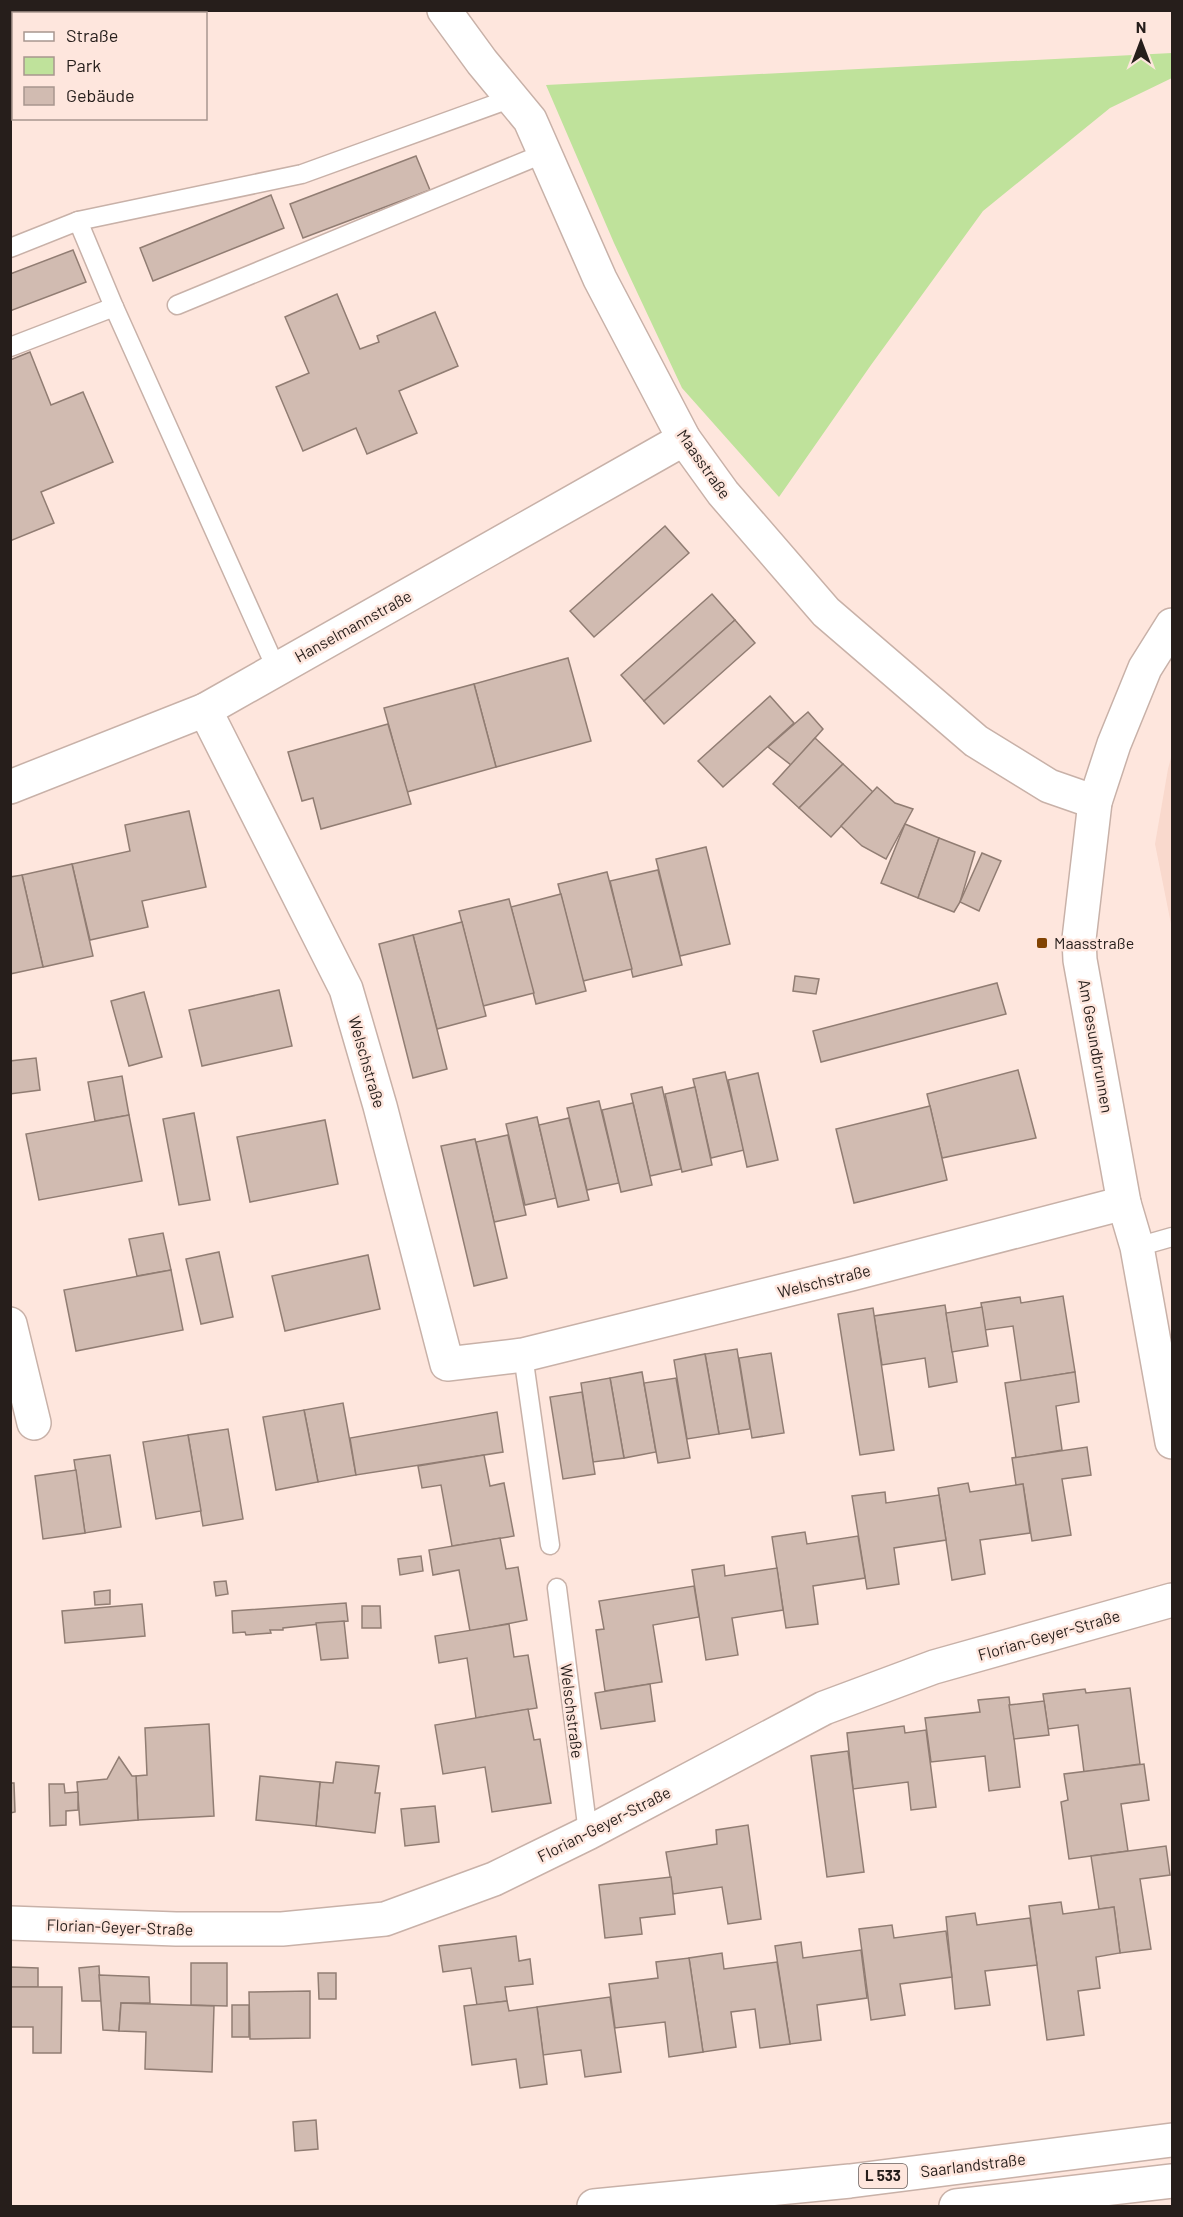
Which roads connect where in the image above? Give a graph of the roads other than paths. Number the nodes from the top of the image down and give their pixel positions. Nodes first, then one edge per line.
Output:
1 (444, 10) edge
2 (512, 98) junction
3 (545, 153) junction
4 (78, 221) junction
5 (10, 248) edge
6 (177, 305) dead end
7 (114, 307) junction
8 (10, 347) edge
9 (684, 439) junction
10 (1173, 625) edge
11 (276, 669) junction
12 (205, 710) junction
13 (10, 787) edge
14 (1095, 802) junction
15 (1124, 1203) junction
16 (1173, 1237) edge
17 (1137, 1247) junction
18 (10, 1324) edge
19 (523, 1355) junction
20 (34, 1423) dead end
21 (1173, 1442) edge
22 (550, 1545) dead end
23 (557, 1588) dead end
24 (1173, 1600) edge
25 (588, 1833) junction
26 (10, 1923) edge
27 (1173, 2140) edge
28 (1173, 2181) edge
29 (594, 2206) edge
30 (956, 2206) edge

1 - 2 street, Maasstraße
2 - 3 street, Maasstraße
2 - 4 lane
3 - 6 lane
3 - 9 street, Maasstraße
4 - 5 lane
4 - 7 lane
7 - 8 lane
7 - 11 lane
9 - 11 street, Hanselmannstraße
9 - 14 street, Maasstraße
10 - 14 street, Am Gesundbrunnen
11 - 12 street, Hanselmannstraße
12 - 13 street, Hanselmannstraße
12 - 19 street, Welschstraße
14 - 15 street, Am Gesundbrunnen
15 - 17 street, Am Gesundbrunnen
15 - 19 street, Welschstraße
16 - 17 lane
17 - 21 street, Am Gesundbrunnen
18 - 20 street
19 - 22 lane
23 - 25 lane, Welschstraße
24 - 25 street, Florian-Geyer-Straße
25 - 26 street, Florian-Geyer-Straße
27 - 29 street, Saarlandstraße / L 533
28 - 30 street

